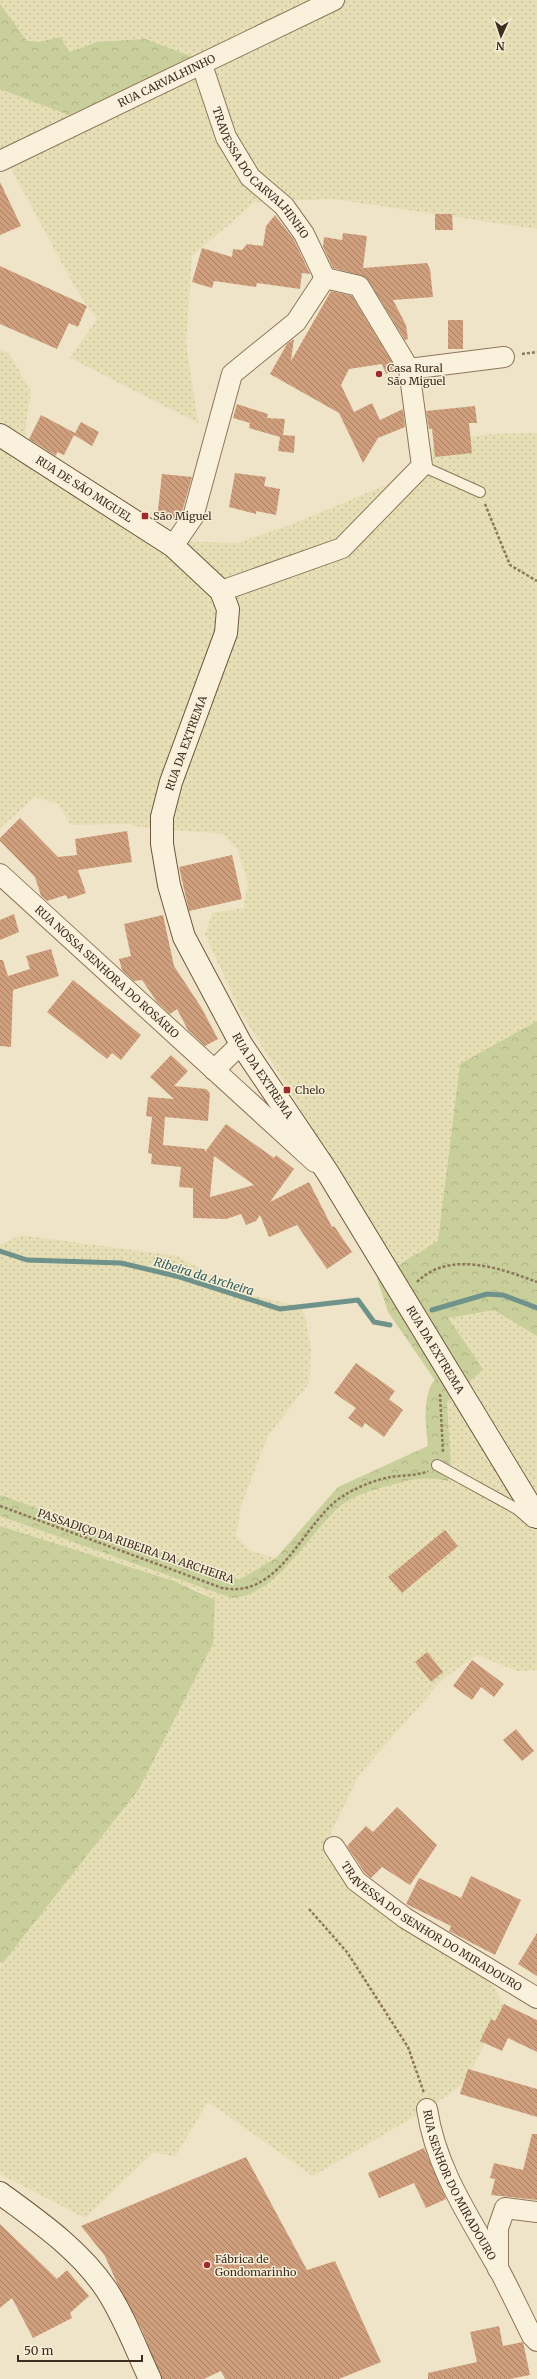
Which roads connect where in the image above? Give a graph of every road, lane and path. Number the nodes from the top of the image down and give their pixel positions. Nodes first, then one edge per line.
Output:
1 (334, 0) edge
2 (202, 65) junction
3 (0, 161) edge
4 (324, 278) junction
5 (504, 357) dead end
6 (409, 369) junction
7 (0, 435) edge
8 (422, 466) junction
9 (480, 492) joint
10 (174, 546) junction
11 (537, 581) edge
12 (222, 591) junction
13 (0, 874) edge
14 (241, 1044) junction
15 (214, 1070) junction
16 (328, 1173) junction
17 (537, 1282) edge
18 (415, 1285) dead end
19 (450, 1372) junction
20 (437, 1465) junction
21 (0, 1506) edge
22 (537, 1517) edge
23 (537, 1525) edge
24 (334, 1847) dead end
25 (309, 1909) dead end
26 (537, 1998) edge
27 (427, 2109) joint
28 (0, 2193) edge
29 (537, 2212) edge
30 (498, 2269) junction
31 (537, 2341) edge
32 (150, 2379) edge

1 - 2 street, RUA CARVALHINHO
2 - 3 street, RUA CARVALHINHO
2 - 4 street, TRAVESSA DO CARVALHINHO
4 - 6 street
4 - 10 street
5 - 6 street
6 - 8 street
7 - 10 street, RUA DE SÃO MIGUEL
8 - 9 lane
8 - 12 street
9 - 11 path
10 - 12 street, RUA DE SÃO MIGUEL
12 - 14 street, RUA DA EXTREMA
13 - 15 street, RUA NOSSA SENHORA DO ROSÁRIO
14 - 15 street
14 - 16 street, RUA DA EXTREMA
15 - 16 street, RUA NOSSA SENHORA DO ROSÁRIO
16 - 19 street, RUA DA EXTREMA
17 - 18 path
19 - 20 path
19 - 22 street, RUA DA EXTREMA
20 - 21 path, PASSADIÇO DA RIBEIRA DA ARCHEIRA
20 - 23 lane
24 - 26 street, TRAVESSA DO SENHOR DO MIRADOURO
25 - 27 path, RUA SENHOR DO MIRADOURO
27 - 30 street, RUA SENHOR DO MIRADOURO
28 - 32 street
29 - 30 street
30 - 31 street, RUA SENHOR DO MIRADOURO

